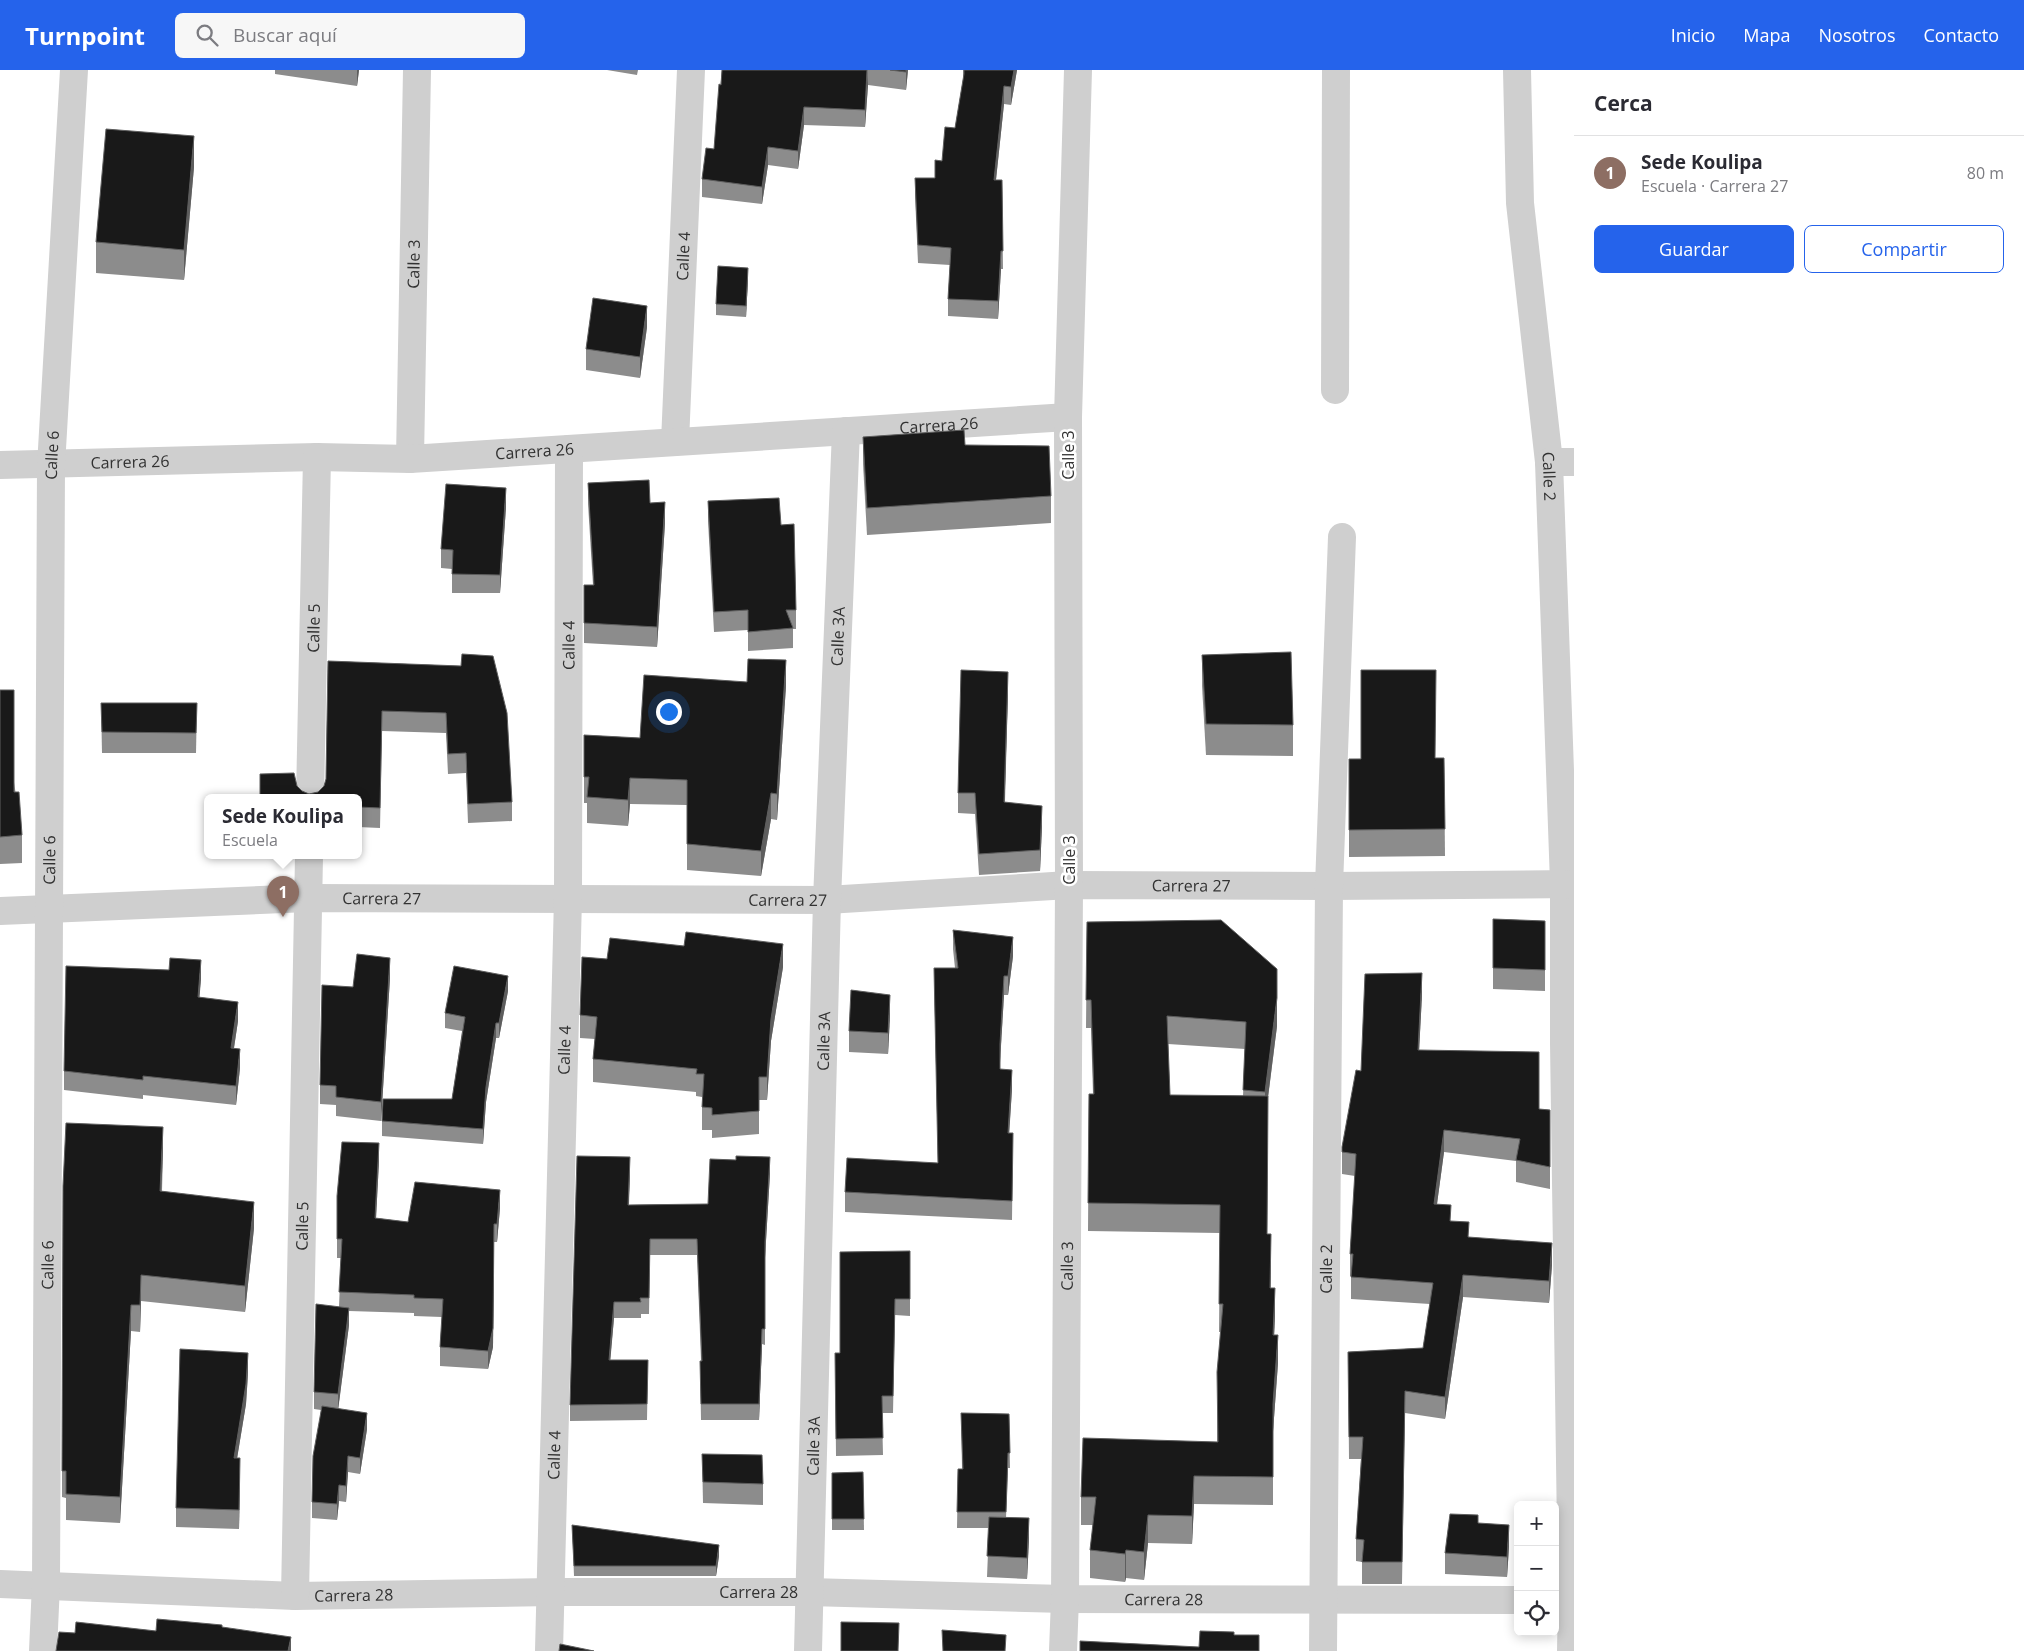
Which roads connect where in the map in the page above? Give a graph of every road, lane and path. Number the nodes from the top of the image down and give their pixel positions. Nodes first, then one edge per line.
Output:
1 (74, 70) edge
2 (417, 70) edge
3 (691, 70) edge
4 (1078, 70) edge
5 (1336, 70) edge
6 (1518, 70) edge
7 (1336, 390) dead end
8 (1068, 417) junction
9 (846, 431) junction
10 (675, 442) junction
11 (568, 449) junction
12 (317, 457) junction
13 (410, 459) junction
14 (1562, 462) edge
15 (0, 465) edge
16 (51, 466) junction
17 (1342, 537) dead end
18 (310, 794) edge
19 (309, 859) edge
20 (1569, 884) edge
21 (1069, 885) junction
22 (1329, 886) junction
23 (308, 898) junction
24 (568, 898) junction
25 (827, 900) junction
26 (0, 910) edge
27 (48, 910) junction
28 (0, 1584) edge
29 (46, 1584) junction
30 (552, 1592) junction
31 (809, 1592) junction
32 (295, 1596) junction
33 (1065, 1599) junction
34 (1324, 1599) junction
35 (1514, 1600) edge
36 (1567, 1600) edge
37 (43, 1651) edge
38 (549, 1651) edge
39 (808, 1651) edge
40 (1063, 1651) edge
41 (1323, 1651) edge
42 (1571, 1651) edge

1 - 16 street, Calle 6
2 - 13 street, Calle 3
3 - 10 street, Calle 4
4 - 8 street, Calle 3
5 - 7 street
6 - 14 street, Calle 2
8 - 9 street, Carrera 26
8 - 21 street, Calle 3
9 - 10 street, Carrera 26
9 - 25 street, Calle 3A
10 - 11 street, Carrera 26
11 - 13 street, Carrera 26
11 - 24 street, Calle 4
12 - 13 street, Carrera 26
12 - 16 street, Carrera 26
12 - 18 street, Calle 5
14 - 20 street, Calle 2
15 - 16 street, Carrera 26
16 - 27 street, Calle 6
17 - 22 street, Calle 2
19 - 23 street, Calle 5
20 - 22 street, Carrera 27
20 - 36 street, Calle 2
21 - 22 street, Carrera 27
21 - 25 street, Carrera 27
21 - 33 street, Calle 3
22 - 34 street, Calle 2
23 - 24 street, Carrera 27
23 - 27 street, Carrera 27
23 - 32 street, Calle 5
24 - 25 street, Carrera 27
24 - 30 street, Calle 4
25 - 31 street, Calle 3A
26 - 27 street, Carrera 27
27 - 29 street, Calle 6
28 - 29 street, Carrera 28
29 - 32 street, Carrera 28
29 - 37 street, Calle 6
30 - 31 street, Carrera 28
30 - 32 street, Carrera 28
30 - 38 street, Calle 4
31 - 33 street, Carrera 28
31 - 39 street, Calle 3A
33 - 34 street, Carrera 28
33 - 40 street, Calle 3
34 - 35 street, Carrera 28
34 - 41 street, Calle 2
36 - 42 street, Calle 2

